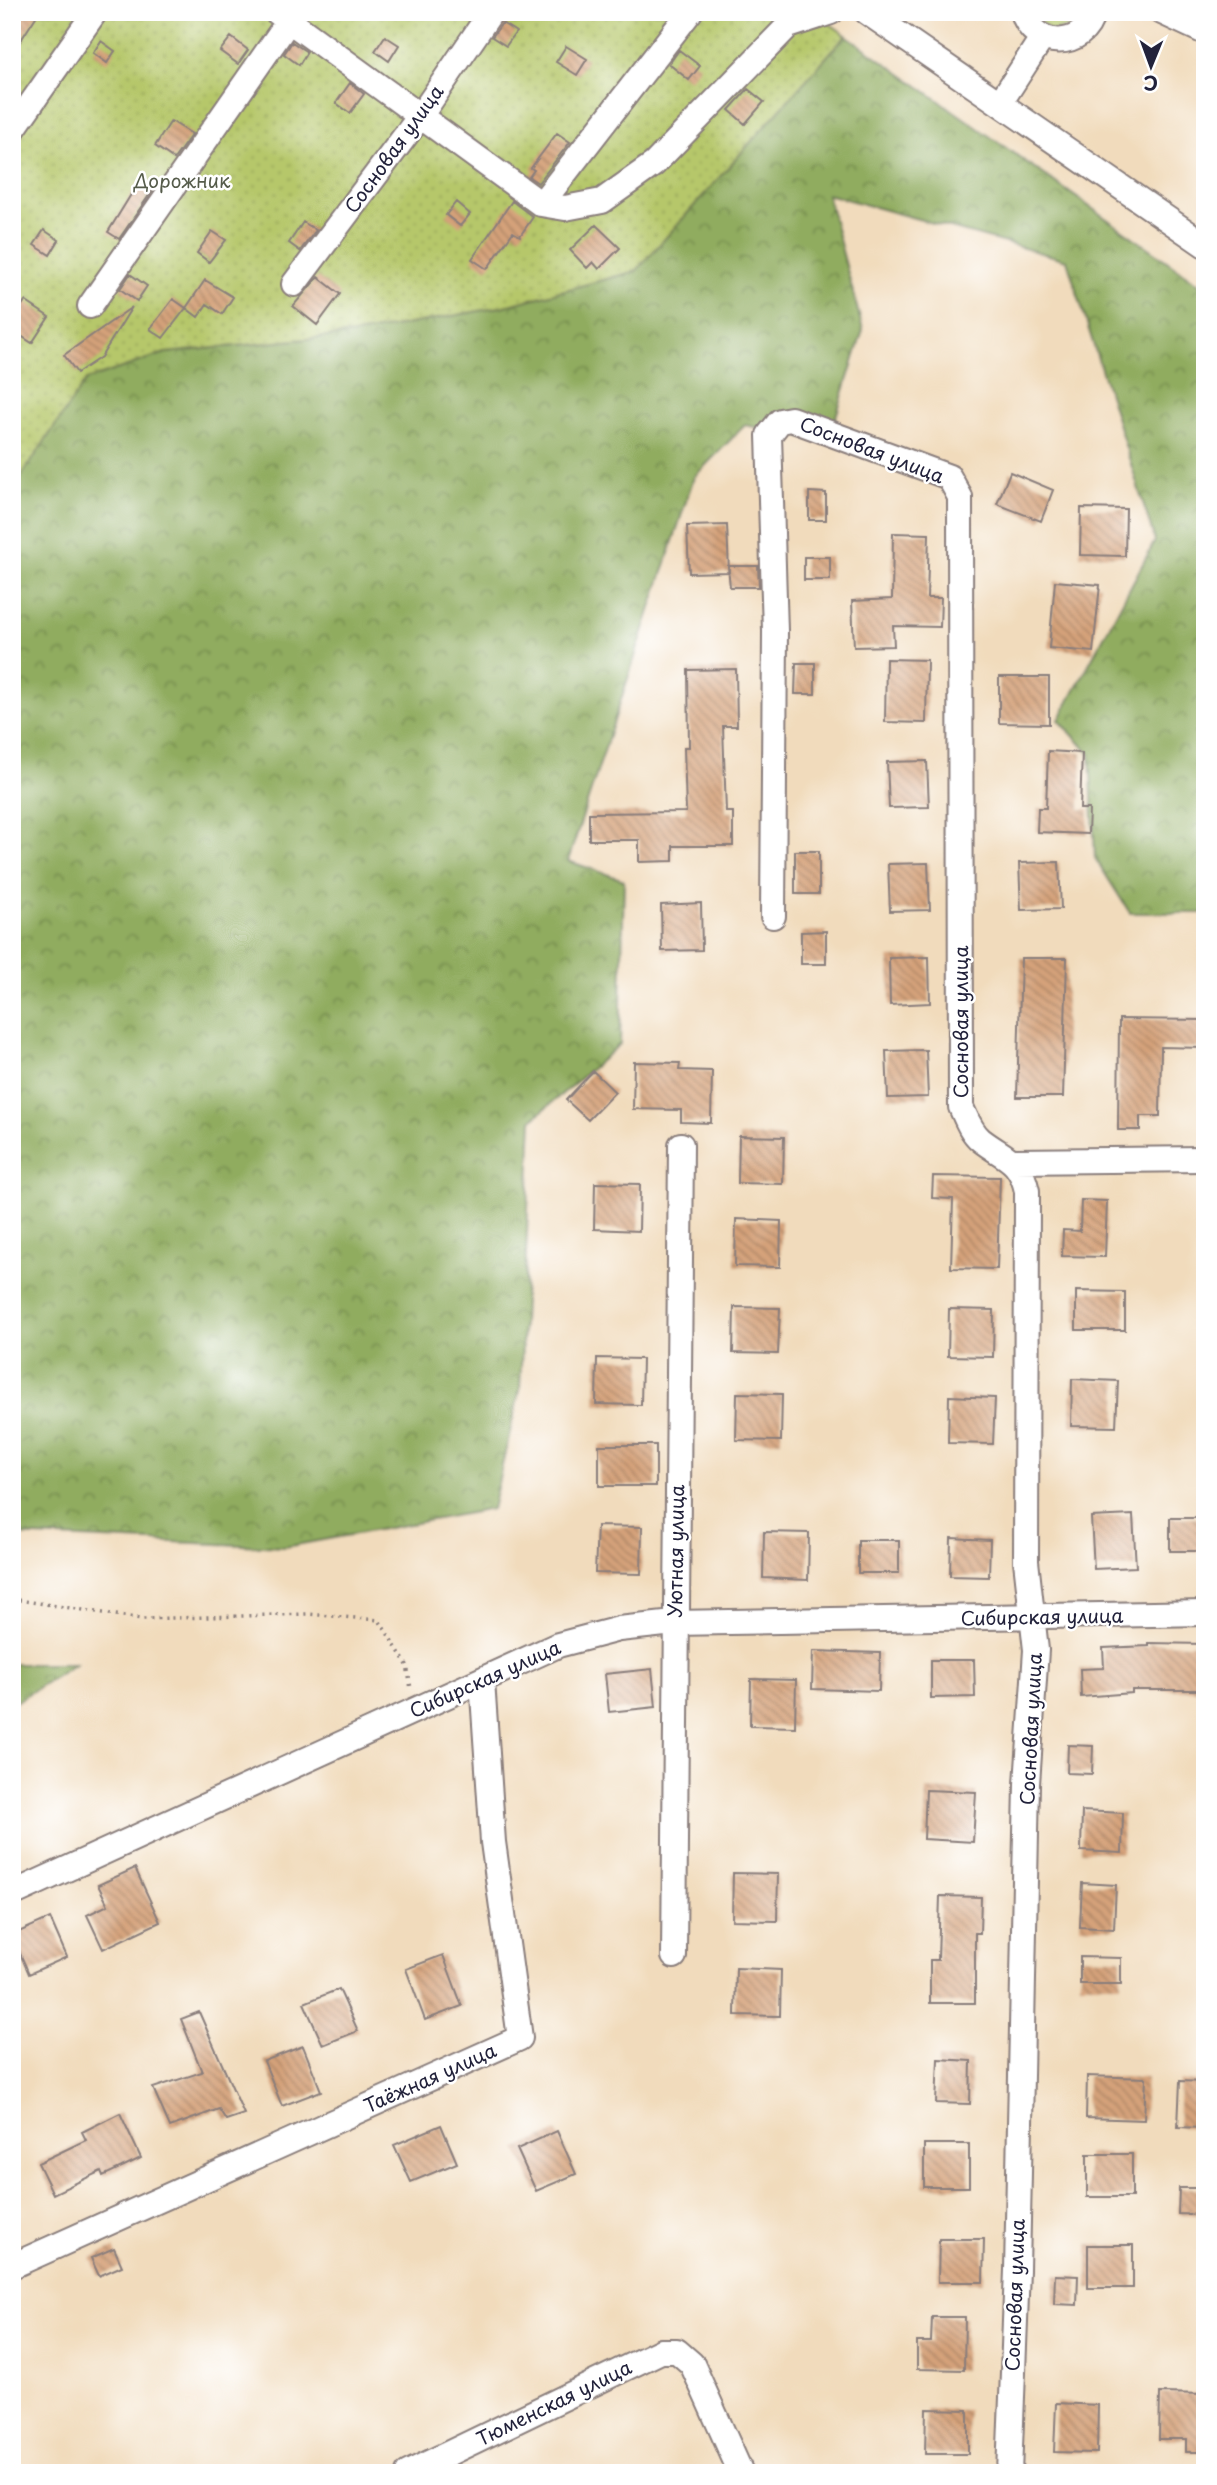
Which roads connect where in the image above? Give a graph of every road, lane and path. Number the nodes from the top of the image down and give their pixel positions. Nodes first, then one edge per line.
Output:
1 (94, 12) edge
2 (492, 12) edge
3 (691, 12) edge
4 (831, 12) edge
5 (867, 12) edge
6 (1023, 12) edge
7 (1093, 12) edge
8 (1162, 12) edge
9 (287, 15) edge
10 (1205, 32) edge
11 (1042, 38) junction
12 (1000, 103) junction
13 (421, 115) junction
14 (12, 131) edge
15 (541, 204) junction
16 (1205, 245) edge
17 (294, 284) dead end
18 (90, 306) dead end
19 (773, 916) dead end
20 (681, 1145) dead end
21 (1205, 1159) edge
22 (1014, 1161) junction
23 (12, 1599) edge
24 (1205, 1613) edge
25 (1034, 1618) junction
26 (674, 1623) junction
27 (482, 1680) junction
28 (415, 1711) junction
29 (12, 1894) edge
30 (674, 1956) dead end
31 (12, 2266) edge
32 (408, 2473) edge
33 (741, 2473) edge
34 (1009, 2473) edge

1 - 14 street
2 - 13 street, Сосновая улица
3 - 15 street
4 - 15 street
5 - 12 street
6 - 11 street
7 - 11 street
8 - 10 street
9 - 13 street
9 - 18 street
11 - 12 street
12 - 16 street
13 - 15 street
13 - 17 street, Сосновая улица
19 - 22 street, Сосновая улица
20 - 26 street, Уютная улица
21 - 22 street
22 - 25 street, Сосновая улица
23 - 28 path
24 - 25 street, Сибирская улица
25 - 26 street, Сибирская улица
25 - 34 street, Сосновая улица
26 - 27 street, Сибирская улица
26 - 30 street, Уютная улица
27 - 28 street, Сибирская улица
27 - 31 street, Таёжная улица
28 - 29 street, Сибирская улица
32 - 33 street, Тюменская улица

